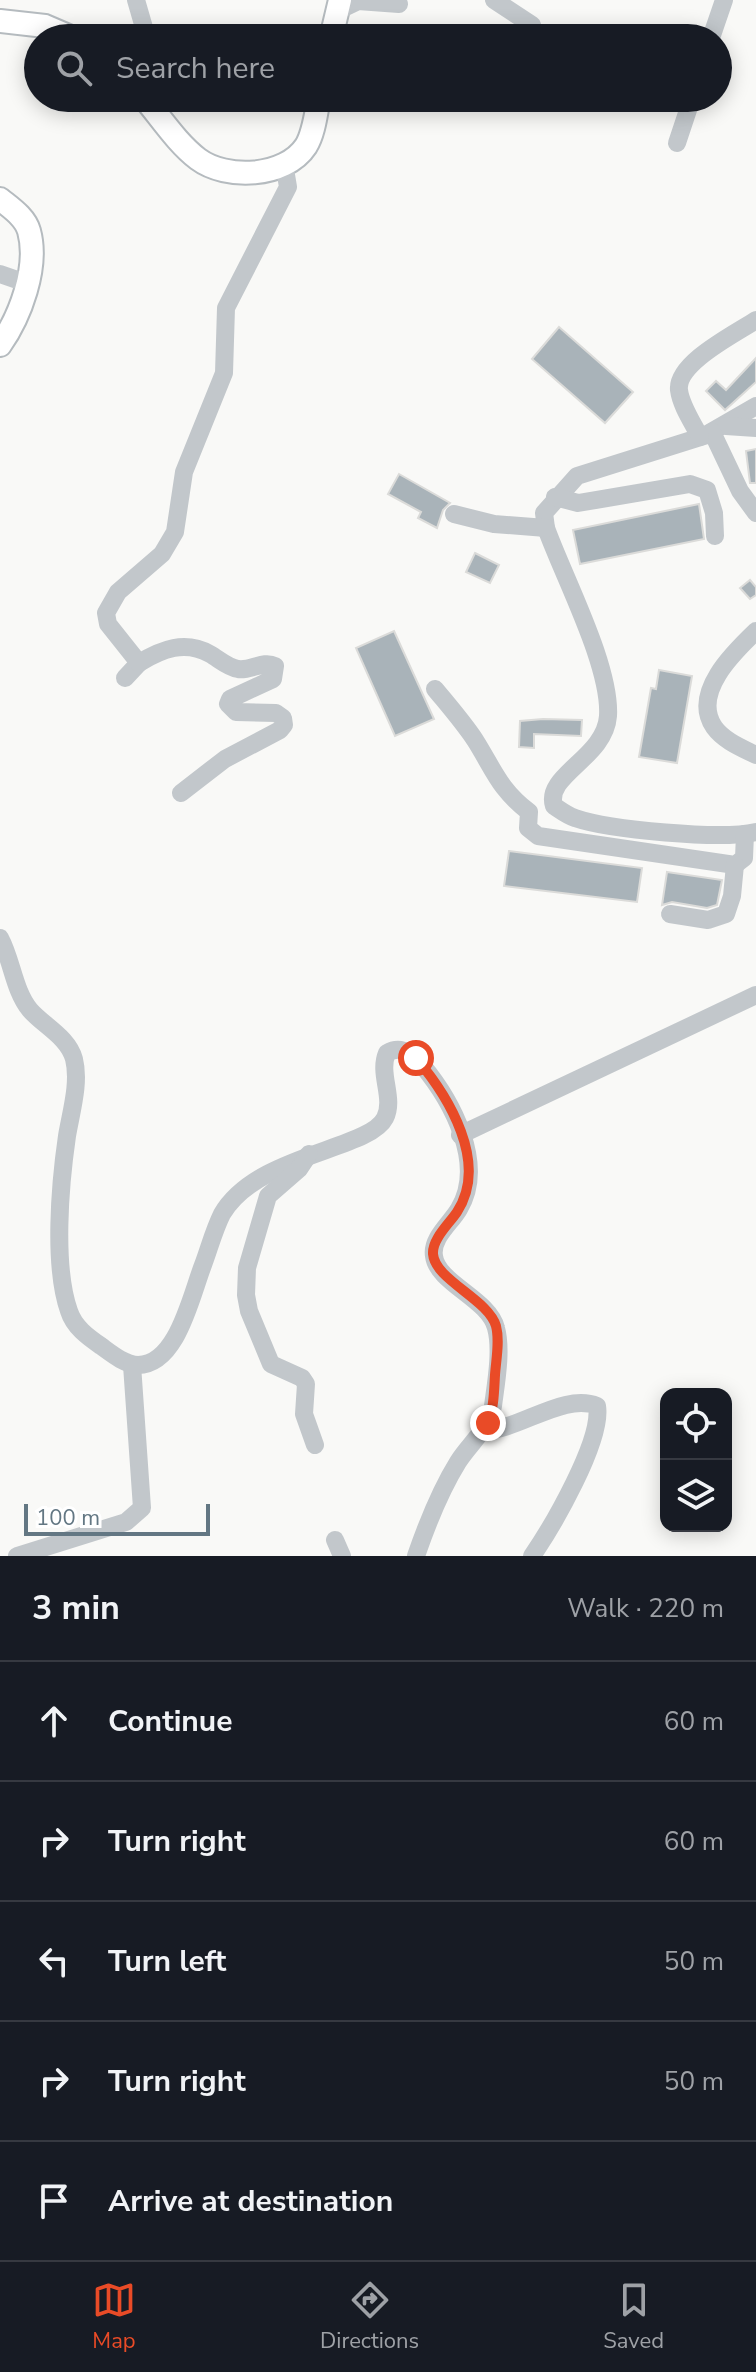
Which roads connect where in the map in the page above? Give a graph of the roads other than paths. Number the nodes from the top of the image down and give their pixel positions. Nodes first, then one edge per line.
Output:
1 (136, 0) edge
2 (494, 0) edge
3 (724, 0) edge
4 (399, 4) dead end
5 (338, 6) edge
6 (0, 21) edge
7 (27, 24) edge
8 (143, 24) edge
9 (530, 24) edge
10 (716, 24) edge
11 (156, 112) edge
12 (315, 112) edge
13 (687, 112) edge
14 (677, 143) dead end
15 (284, 163) junction
16 (0, 199) edge
17 (0, 274) edge
18 (26, 283) junction
19 (756, 320) edge
20 (0, 345) edge
21 (756, 406) edge
22 (756, 428) edge
23 (712, 432) junction
24 (555, 497) junction
25 (756, 513) edge
26 (454, 514) dead end
27 (546, 528) junction
28 (715, 536) dead end
29 (756, 631) edge
30 (139, 663) junction
31 (125, 678) dead end
32 (435, 689) dead end
33 (756, 755) edge
34 (181, 793) dead end
35 (554, 806) junction
36 (529, 812) junction
37 (636, 827) junction
38 (751, 833) edge
39 (633, 850) junction
40 (735, 865) junction
41 (670, 914) dead end
42 (0, 938) edge
43 (756, 995) edge
44 (460, 1135) junction
45 (309, 1154) junction
46 (132, 1365) junction
47 (482, 1431) junction
48 (315, 1445) dead end
49 (17, 1556) edge
50 (416, 1556) edge
51 (532, 1556) edge

1 - 8 street
2 - 9 street
3 - 10 street
4 - 5 street
6 - 7 main road
11 - 15 main road
12 - 15 main road
13 - 14 street
15 - 30 street
16 - 18 main road
17 - 18 street
18 - 20 main road
19 - 23 street
21 - 23 street
22 - 23 street
23 - 24 street
23 - 25 street
24 - 27 street
24 - 28 street
26 - 27 street
27 - 35 street
29 - 33 street
30 - 31 street
30 - 34 street
32 - 36 street
35 - 36 street
35 - 37 street
36 - 39 street
37 - 38 street
37 - 39 street
38 - 40 street
39 - 40 street
40 - 41 street
42 - 46 street
43 - 44 street
44 - 45 street
44 - 47 street
45 - 46 street
45 - 48 street
46 - 49 street
47 - 50 street
47 - 51 street

